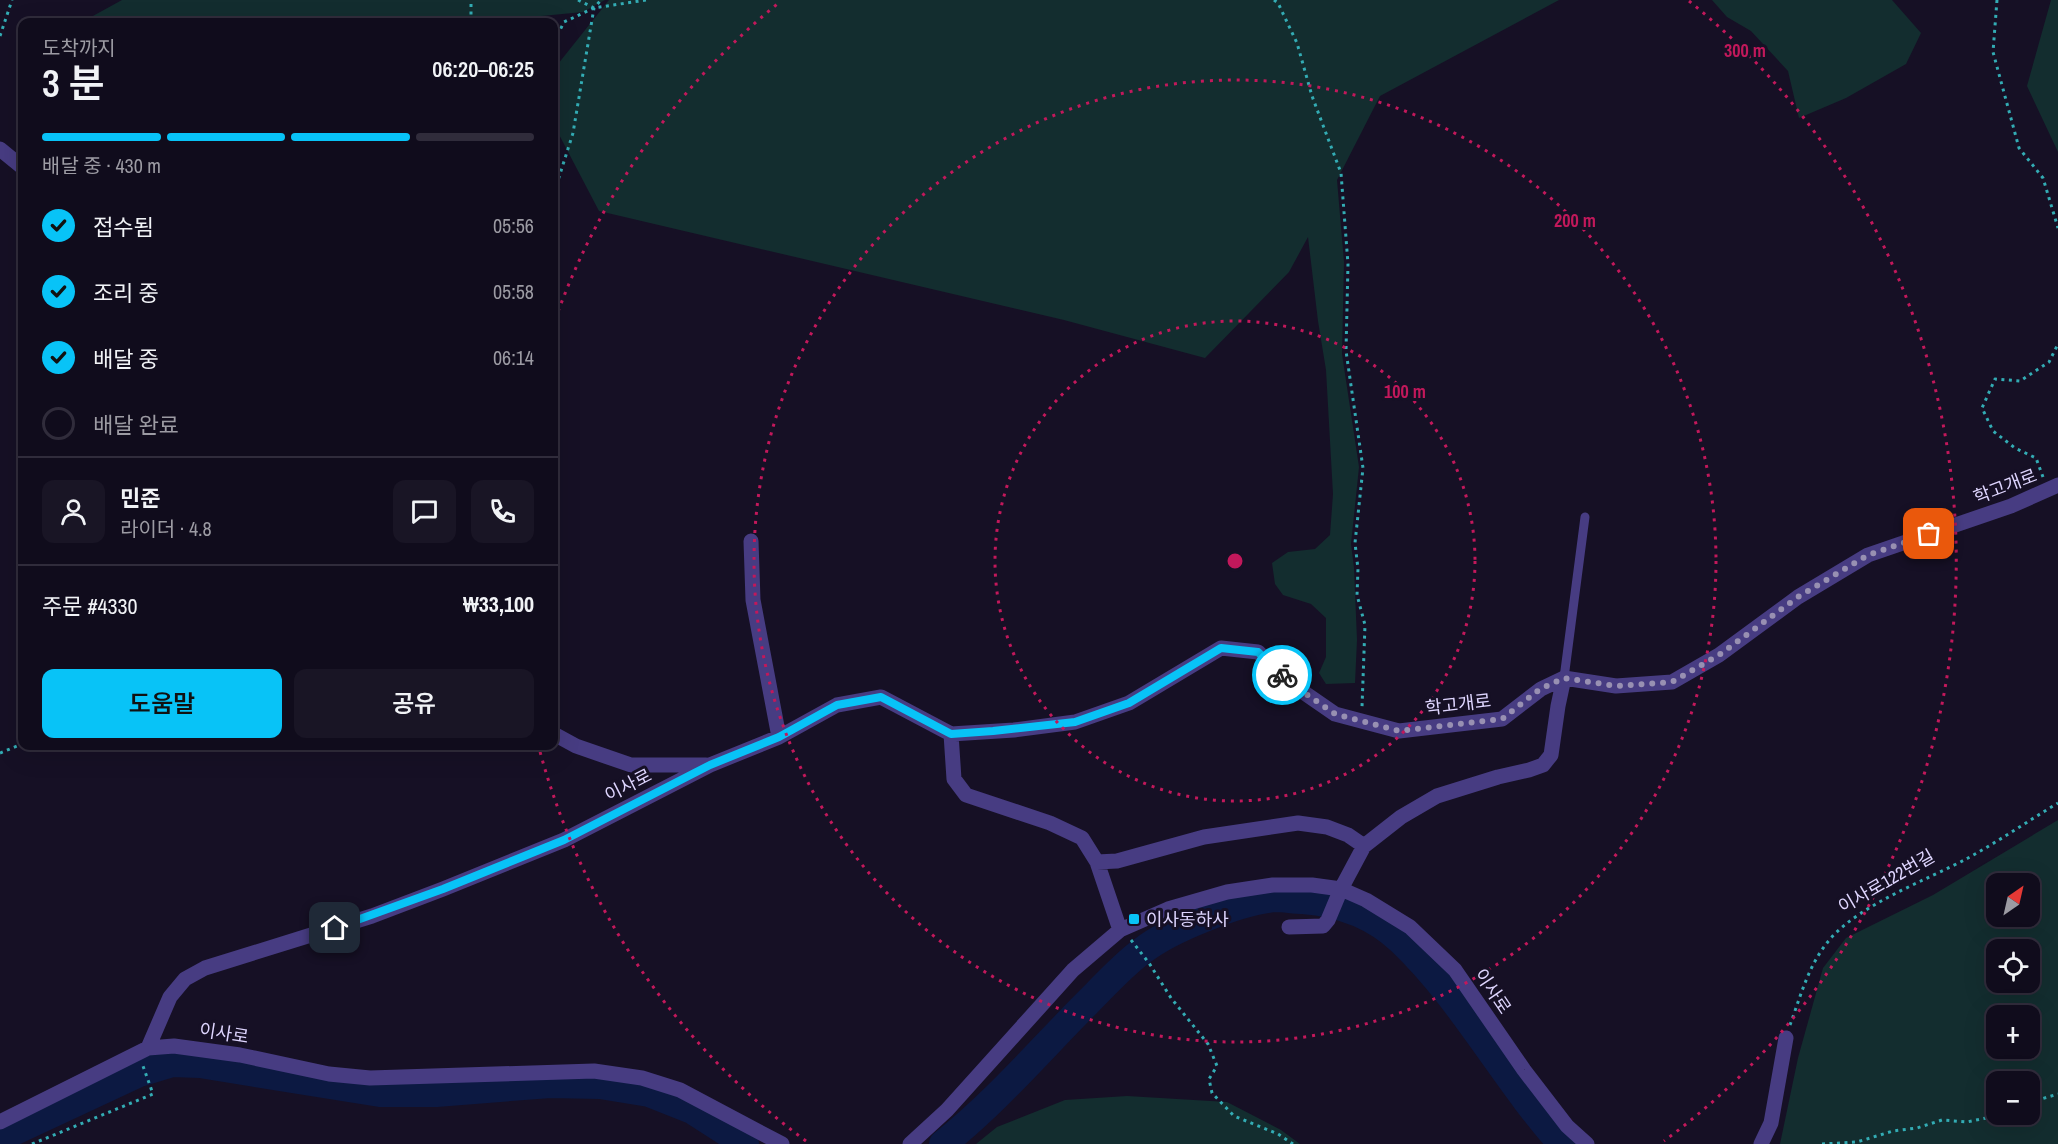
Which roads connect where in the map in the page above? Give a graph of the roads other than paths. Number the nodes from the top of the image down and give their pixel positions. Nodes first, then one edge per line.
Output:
1 (0, 149) edge
2 (18, 164) edge
3 (2053, 488) edge
4 (1585, 517) dead end
5 (751, 541) dead end
6 (1564, 678) junction
7 (951, 734) junction
8 (558, 736) edge
9 (779, 737) junction
10 (710, 765) junction
11 (1365, 846) junction
12 (1097, 862) junction
13 (1340, 891) junction
14 (1288, 927) dead end
15 (1125, 935) junction
16 (1786, 1038) road end
17 (148, 1048) junction
18 (0, 1122) edge
19 (782, 1144) edge
20 (910, 1144) edge
21 (1587, 1144) edge
22 (1761, 1144) edge

1 - 2 street
3 - 6 street, 학고개로
4 - 6 lane
5 - 9 street
6 - 7 street, 학고개로
6 - 11 street
7 - 9 street, 이사로
7 - 12 street
8 - 10 street
9 - 10 street, 이사로
10 - 17 street, 이사로
11 - 12 street
11 - 13 street
12 - 15 street
13 - 14 street
13 - 15 street, 이사로
13 - 21 street, 이사로
15 - 20 street, 이사로
16 - 22 street
17 - 18 street, 이사로
17 - 19 street, 이사로

